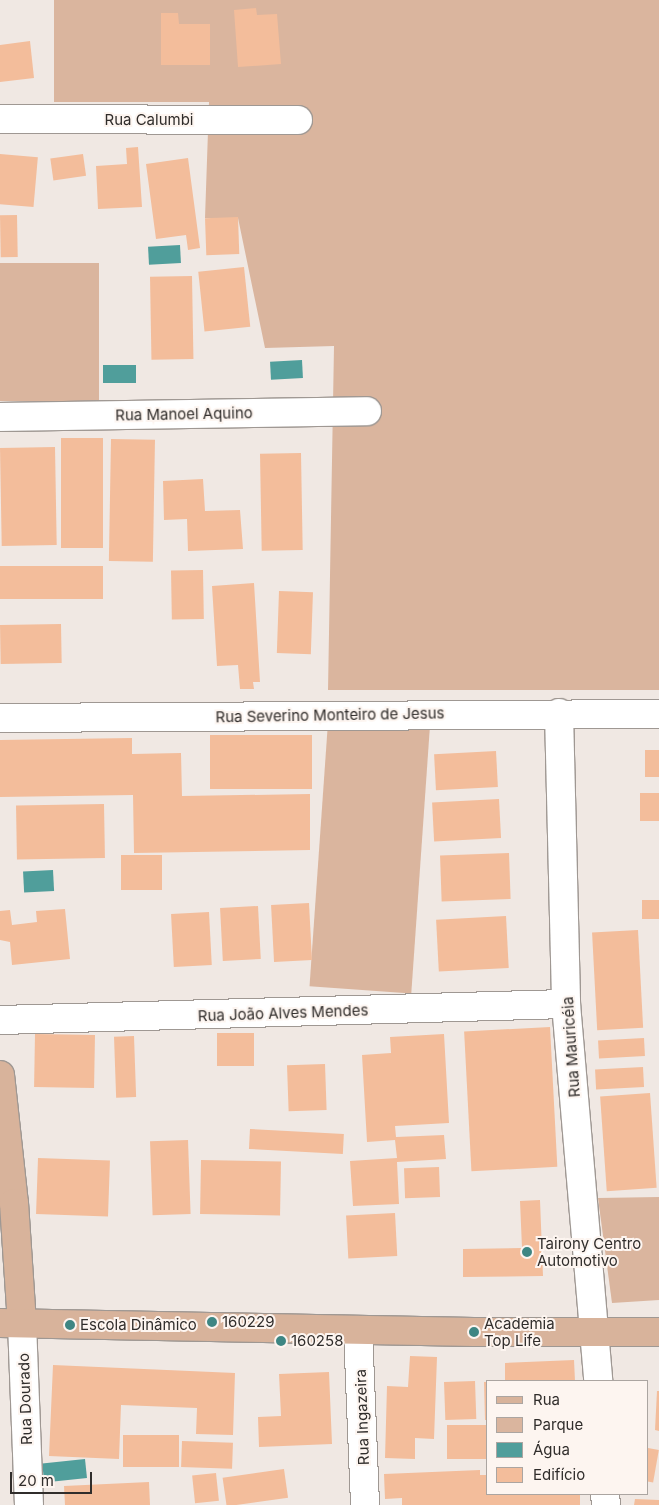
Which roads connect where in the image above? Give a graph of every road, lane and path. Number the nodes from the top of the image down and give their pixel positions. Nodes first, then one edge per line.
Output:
1 (0, 119) edge
2 (298, 120) dead end
3 (368, 411) dead end
4 (0, 417) edge
5 (559, 712) junction
6 (659, 714) edge
7 (0, 718) edge
8 (566, 1004) junction
9 (0, 1020) edge
10 (0, 1075) edge
11 (11, 1323) edge
12 (358, 1330) junction
13 (594, 1332) junction
14 (659, 1332) edge
15 (598, 1380) edge
16 (29, 1505) edge
17 (366, 1505) edge

1 - 2 street, Rua Calumbi
3 - 4 street, Rua Manoel Aquino
5 - 6 street, Rua Severino Monteiro de Jesus
5 - 7 street, Rua Severino Monteiro de Jesus
5 - 8 street, Rua Mauricéia
8 - 9 street, Rua João Alves Mendes
8 - 13 street, Rua Mauricéia
10 - 11 main road
11 - 12 main road
11 - 16 street, Rua Dourado
12 - 13 main road
12 - 17 street, Rua Ingazeira
13 - 14 main road
13 - 15 street, Rua Mauricéia

